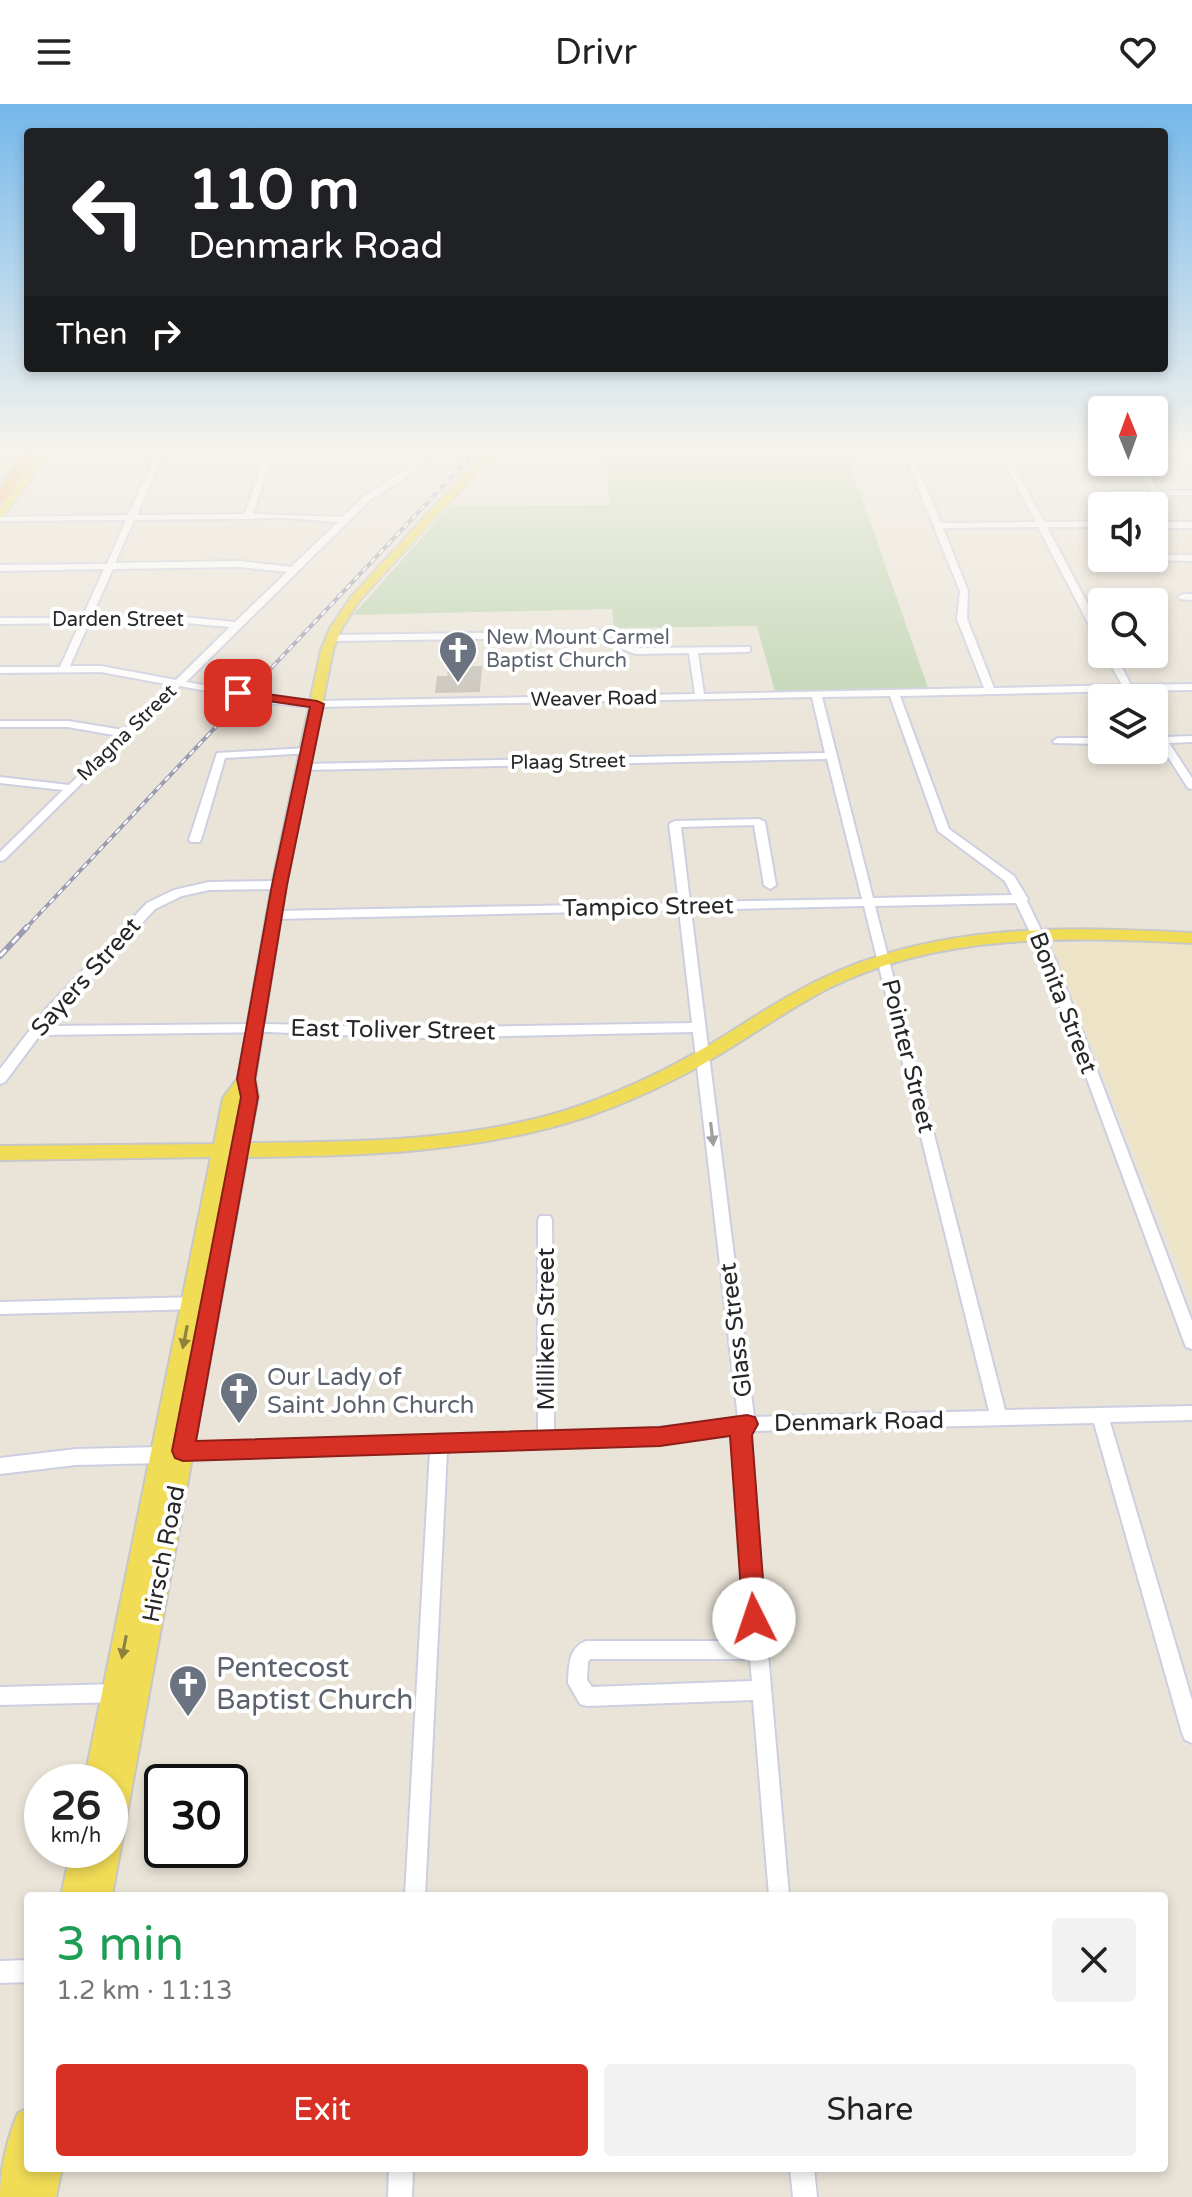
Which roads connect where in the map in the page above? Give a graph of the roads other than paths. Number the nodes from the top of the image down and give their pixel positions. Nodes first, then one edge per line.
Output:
1 (119, 547) edge
2 (316, 547) edge
3 (402, 547) edge
4 (947, 547) edge
5 (1052, 547) edge
6 (1168, 558) edge
7 (1192, 558) edge
8 (110, 566) junction
9 (0, 568) edge
10 (293, 570) junction
11 (1088, 614) edge
12 (0, 621) edge
13 (86, 621) junction
14 (236, 625) junction
15 (332, 638) junction
16 (747, 649) dead end
17 (693, 650) junction
18 (64, 669) junction
19 (0, 670) edge
20 (179, 682) junction
21 (1192, 687) edge
22 (1168, 689) edge
23 (990, 691) junction
24 (1088, 692) edge
25 (894, 693) junction
26 (816, 695) junction
27 (700, 697) junction
28 (317, 704) junction
29 (0, 724) edge
30 (127, 734) junction
31 (1192, 739) edge
32 (1168, 740) edge
33 (1058, 741) dead end
34 (1088, 741) edge
35 (1168, 754) edge
36 (832, 756) junction
37 (306, 759) junction
38 (0, 780) edge
39 (1192, 786) edge
40 (71, 788) junction
41 (195, 840) dead end
42 (0, 858) edge
43 (279, 885) junction
44 (770, 885) dead end
45 (1022, 899) junction
46 (869, 902) junction
47 (685, 907) junction
48 (274, 915) junction
49 (1192, 926) edge
50 (1037, 933) junction
51 (1099, 933) junction
52 (1192, 938) edge
53 (884, 961) junction
54 (700, 1027) junction
55 (256, 1028) junction
56 (38, 1031) junction
57 (702, 1057) junction
58 (0, 1079) edge
59 (231, 1150) junction
60 (0, 1153) edge
61 (545, 1220) dead end
62 (201, 1303) junction
63 (0, 1308) edge
64 (1192, 1342) edge
65 (1192, 1413) edge
66 (1100, 1415) junction
67 (999, 1418) junction
68 (747, 1424) junction
69 (546, 1439) junction
70 (439, 1441) junction
71 (172, 1453) junction
72 (0, 1466) edge
73 (757, 1650) junction
74 (760, 1690) junction
75 (126, 1693) junction
76 (0, 1696) edge
77 (1192, 1733) edge
78 (103, 1764) edge
79 (118, 1764) edge
80 (80, 1868) edge
81 (104, 1868) edge
82 (75, 1892) edge
83 (100, 1892) edge
84 (415, 1892) edge
85 (779, 1892) edge
86 (24, 1971) edge
87 (0, 1972) edge
88 (24, 2142) edge
89 (46, 2172) edge
90 (401, 2172) edge
91 (802, 2172) edge
92 (12, 2197) edge
93 (41, 2197) edge
94 (400, 2197) edge
95 (805, 2197) edge

1 - 8 street
2 - 10 street, Magna Street
3 - 15 main road, Hirsch Road
4 - 23 street
5 - 11 street
6 - 7 street
8 - 9 street
8 - 10 street
8 - 13 street
10 - 14 street, Magna Street
12 - 13 street, Darden Street
13 - 14 street, Darden Street
13 - 18 street
14 - 20 street, Magna Street
15 - 17 street
15 - 28 main road, Hirsch Road
16 - 17 street
17 - 27 street
18 - 19 street, Weaver Road
18 - 20 street, Weaver Road
20 - 28 street, Weaver Road
20 - 30 street, Magna Street
21 - 22 street, Weaver Road
23 - 24 street, Weaver Road
23 - 25 street, Weaver Road
25 - 26 street, Weaver Road
25 - 45 street, Bonita Street
26 - 27 street, Weaver Road
26 - 36 street, Pointer Street
27 - 28 street, Weaver Road
28 - 37 main road, Hirsch Road
29 - 30 street
30 - 40 street, Magna Street
31 - 32 street
33 - 34 street
35 - 39 street
36 - 37 street, Plaag Street
36 - 46 street, Pointer Street
37 - 41 street, Plaag Street
37 - 43 main road, Hirsch Road
38 - 40 street
40 - 42 street, Magna Street
43 - 48 main road, Hirsch Road
43 - 56 street, Sayers Street
44 - 47 street, Glass Street
45 - 46 street, Tampico Street
45 - 50 street, Bonita Street
46 - 47 street, Tampico Street
46 - 53 street, Pointer Street
47 - 48 street, Tampico Street
47 - 54 street, Glass Street
48 - 55 main road, Hirsch Road
49 - 51 main road
50 - 51 main road
50 - 53 main road
50 - 64 street, Bonita Street
51 - 52 main road
53 - 57 main road
53 - 67 street, Pointer Street
54 - 55 street, East Toliver Street
54 - 57 street, Glass Street
55 - 56 street, East Toliver Street
55 - 59 main road, Hirsch Road
56 - 58 street, Sayers Street
57 - 59 main road
57 -> 68 street, Glass Street
59 - 60 main road
59 - 62 main road, Hirsch Road
61 - 69 street, Milliken Street
62 - 63 street
62 - 71 main road, Hirsch Road
65 - 66 street, Denmark Road
66 - 67 street, Denmark Road
66 - 77 street
67 - 68 street, Denmark Road
68 - 69 street, Denmark Road
68 - 73 street, Glass Street
69 - 70 street, Denmark Road
70 - 71 street, Denmark Road
70 - 84 street
71 - 72 street, Denmark Road
71 - 75 main road, Hirsch Road
73 - 74 street, Glass Street
73 - 74 street
74 - 85 street, Glass Street
75 - 76 street
75 - 78 main road, Hirsch Road
75 - 79 main road, Hirsch Road
80 - 82 main road
81 - 83 main road
86 - 87 street
88 - 92 main road
89 - 93 main road
90 - 94 street
91 - 95 street

